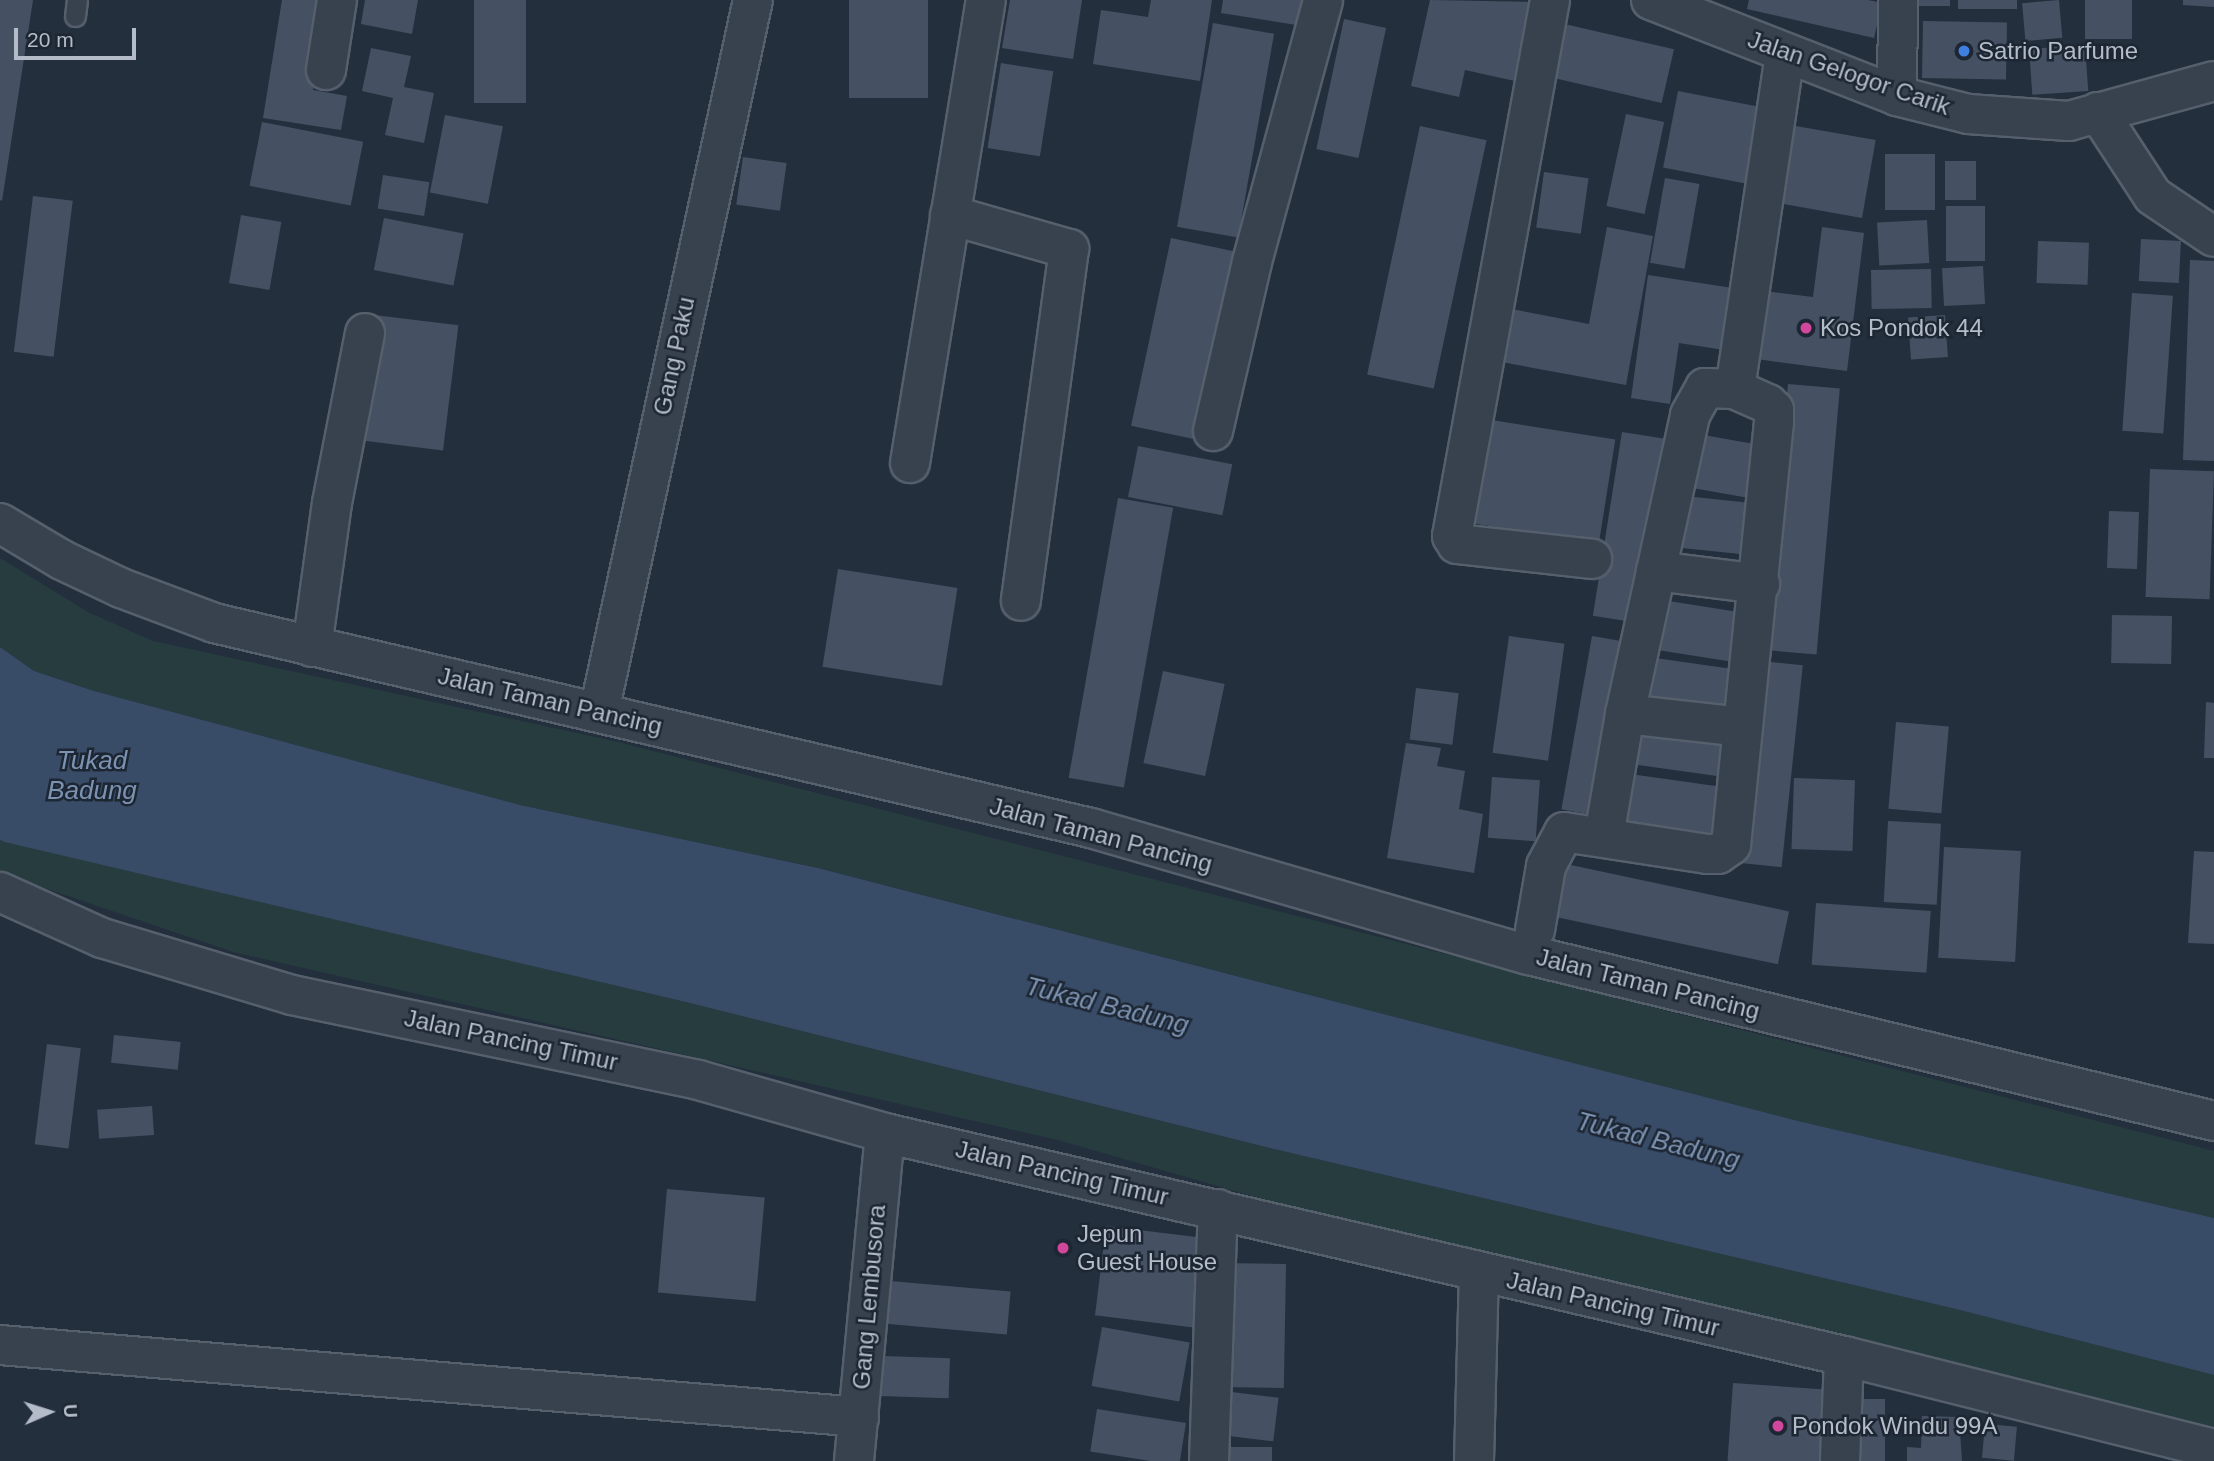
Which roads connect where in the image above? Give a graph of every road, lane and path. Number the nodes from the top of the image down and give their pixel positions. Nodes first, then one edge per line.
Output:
1 (337, 0) edge
2 (752, 0) edge
3 (985, 0) edge
4 (1323, 0) edge
5 (1550, 0) edge
6 (1651, 0) edge
7 (1898, 0) edge
8 (1785, 53) junction
9 (326, 70) dead end
10 (2214, 81) edge
11 (1897, 96) junction
12 (2098, 112) junction
13 (950, 215) junction
14 (2214, 237) edge
15 (365, 333) dead end
16 (1735, 389) junction
17 (1213, 431) dead end
18 (910, 463) dead end
19 (0, 523) edge
20 (1592, 559) dead end
21 (1656, 571) junction
22 (1760, 584) junction
23 (1021, 601) dead end
24 (312, 646) junction
25 (599, 712) junction
26 (1625, 714) junction
27 (1742, 727) junction
28 (1604, 836) junction
29 (0, 892) edge
30 (1535, 930) dead end
31 (2214, 1121) edge
32 (884, 1133) junction
33 (1218, 1209) junction
34 (1479, 1274) junction
35 (0, 1345) edge
36 (1844, 1356) junction
37 (859, 1417) junction
38 (2214, 1449) edge
39 (853, 1461) edge
40 (1209, 1461) edge
41 (1474, 1461) edge
42 (1840, 1461) edge

1 - 9 street
2 - 25 street, Gang Paku
3 - 13 street
4 - 17 street
5 - 20 street
6 - 8 street, Jalan Gelogor Carik
7 - 11 street
8 - 11 street, Jalan Gelogor Carik
8 - 16 street
10 - 12 street, Jalan Gelogor Carik
11 - 12 street, Jalan Gelogor Carik
12 - 14 street
13 - 18 street
13 - 23 street
15 - 24 street
16 - 21 street
16 - 22 street
19 - 24 street, Jalan Taman Pancing
21 - 22 street
21 - 26 street
22 - 27 street
24 - 25 street, Jalan Taman Pancing
25 - 31 street, Jalan Taman Pancing
26 - 27 street
26 - 28 street
27 - 28 street
28 - 30 street
29 - 32 street, Jalan Pancing Timur
32 - 33 street, Jalan Pancing Timur
32 - 37 street, Gang Lembusora
33 - 34 street, Jalan Pancing Timur
33 - 40 street
34 - 36 street, Jalan Pancing Timur
34 - 41 street
35 - 37 street
36 - 38 street, Jalan Pancing Timur
36 - 42 street
37 - 39 street, Gang Lembusora

